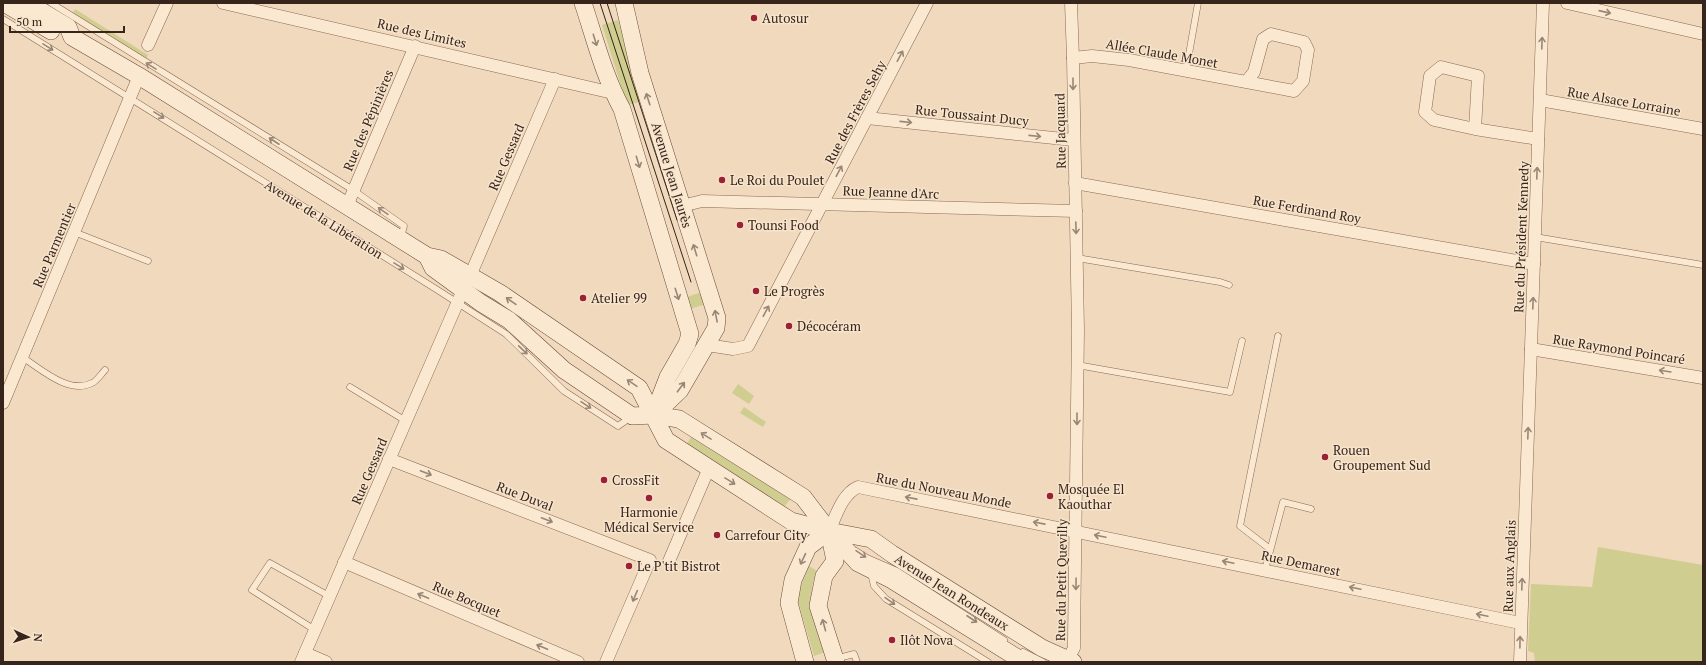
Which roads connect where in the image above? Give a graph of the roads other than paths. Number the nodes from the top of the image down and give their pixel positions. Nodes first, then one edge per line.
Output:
1 (4, 3) edge
2 (166, 3) edge
3 (224, 3) edge
4 (583, 3) edge
5 (624, 3) edge
6 (927, 3) edge
7 (1071, 3) edge
8 (1198, 3) edge
9 (1543, 3) edge
10 (1568, 3) edge
11 (40, 5) edge
12 (3, 19) edge
13 (1703, 34) edge
14 (72, 37) junction
15 (148, 44) dead end
16 (415, 46) junction
17 (1073, 58) junction
18 (1186, 71) junction
19 (139, 76) junction
20 (555, 79) junction
21 (1246, 82) junction
22 (613, 93) junction
23 (130, 98) junction
24 (1540, 100) junction
25 (867, 118) junction
26 (1475, 129) junction
27 (1703, 129) edge
28 (1538, 139) junction
29 (1074, 140) junction
30 (1075, 183) junction
31 (353, 190) junction
32 (822, 203) junction
33 (347, 206) junction
34 (682, 206) junction
35 (1076, 211) junction
36 (74, 232) junction
37 (1535, 237) junction
38 (401, 239) junction
39 (1077, 258) junction
40 (148, 261) dead end
41 (1534, 264) junction
42 (1703, 265) edge
43 (1229, 285) dead end
44 (463, 290) junction
45 (1278, 336) dead end
46 (690, 340) junction
47 (1242, 341) dead end
48 (707, 345) junction
49 (1531, 349) junction
50 (22, 357) junction
51 (1077, 365) junction
52 (105, 370) dead end
53 (1703, 378) edge
54 (350, 387) dead end
55 (3, 403) edge
56 (654, 415) junction
57 (406, 421) junction
58 (389, 459) junction
59 (709, 468) junction
60 (1527, 472) joint
61 (1311, 509) dead end
62 (829, 531) junction
63 (1077, 531) junction
64 (1270, 549) junction
65 (669, 561) dead end
66 (344, 562) junction
67 (871, 569) junction
68 (1265, 570) junction
69 (329, 596) junction
70 (1520, 623) junction
71 (315, 630) junction
72 (1013, 645) dead end
73 (1022, 656) edge
74 (303, 658) edge
75 (835, 661) edge
76 (1071, 661) edge
77 (326, 662) edge
78 (578, 662) edge
79 (606, 662) edge
80 (805, 662) edge
81 (857, 662) edge
82 (988, 662) edge
83 (1043, 662) edge
84 (1520, 662) edge

1 - 14 main road, Avenue de la Libération
2 - 15 street
3 - 16 street, Rue des Limites
4 -> 22 main road
34 -> 5 main road, Avenue Jean Jaurès
25 -> 6 street, Rue des Frères Sehy
7 - 17 street, Rue Jacquard
8 - 18 lane
24 -> 9 street, Rue du Président Kennedy
10 -> 13 street
11 - 14 main road, Avenue de la Libération
31 -> 11 lane, Avenue de la Libération
12 -> 23 lane, Avenue de la Libération
14 - 19 main road, Avenue de la Libération
16 - 20 street, Rue des Limites
16 - 31 street, Rue des Pépinières
17 - 18 street, Allée Claude Monet
17 -> 29 street, Rue Jacquard
18 - 21 street, Allée Claude Monet
19 - 23 street, Rue Parmentier
19 - 33 main road, Avenue de la Libération
20 - 22 street, Rue des Limites
20 - 44 street, Rue Gessard
21 - 21 street, Allée Claude Monet
22 -> 46 main road
23 - 36 street, Rue Parmentier
23 -> 44 lane, Avenue de la Libération
24 - 27 street, Rue Alsace Lorraine
24 - 28 street, Rue du Président Kennedy
25 -> 29 street, Rue Toussaint Ducy
32 -> 25 street, Rue des Frères Sehy
26 - 26 street
26 - 28 street
37 -> 28 street, Rue du Président Kennedy
29 - 30 street, Rue Jacquard
30 - 35 street, Rue Jacquard
30 - 41 street, Rue Ferdinand Roy
31 - 33 street, Rue des Pépinières
38 -> 31 lane, Avenue de la Libération
32 - 34 street, Rue Jeanne d'Arc
32 - 35 street, Rue Jeanne d'Arc
48 -> 32 street, Rue des Frères Sehy
33 - 38 main road, Avenue de la Libération
48 -> 34 main road, Avenue Jean Jaurès
35 -> 39 street, Rue Jacquard
36 - 40 lane
36 - 50 street, Rue Parmentier
37 - 41 street, Rue du Président Kennedy
37 - 42 lane
38 - 44 main road, Avenue de la Libération
39 - 43 lane
39 - 51 street, Rue Jacquard
49 -> 41 street, Rue du Président Kennedy
44 -> 56 main road, Avenue de la Libération
56 -> 44 main road, Avenue de la Libération
44 - 57 street, Rue Gessard
45 - 64 lane
46 - 48 main road
46 - 56 main road
47 - 51 lane
56 -> 48 main road, Avenue Jean Jaurès
53 -> 49 street, Rue Raymond Poincaré
60 -> 49 street, Rue du Président Kennedy
50 - 52 lane
50 - 55 street, Rue Parmentier
51 -> 63 street, Rue du Petit Quevilly
54 - 57 lane
56 - 59 main road, Avenue de la Libération
62 -> 56 main road, Avenue Jean Rondeaux
57 - 58 street, Rue Gessard
58 - 66 street, Rue Gessard
58 -> 79 street, Rue Duval
59 -> 62 main road, Avenue de la Libération
59 - 65 street
70 -> 60 street, Rue aux Anglais
61 - 64 lane
63 -> 62 street, Rue du Nouveau Monde
62 - 67 main road, Avenue Jean Rondeaux
62 -> 72 lane, Avenue Jean Rondeaux
75 -> 62 main road
62 - 76 main road, Avenue Jean Rondeaux
62 -> 80 main road
68 -> 63 street, Rue Demarest
63 -> 76 street, Rue du Petit Quevilly
64 - 68 lane
66 - 69 street, Rue Gessard
78 -> 66 street, Rue Bocquet
67 - 73 main road, Avenue Jean Rondeaux
67 -> 82 lane
70 -> 68 street, Rue Demarest
69 - 71 street, Rue Gessard
69 - 71 lane
84 -> 70 street, Rue aux Anglais
71 - 74 street, Rue Gessard
73 - 83 lane, Avenue Jean Rondeaux
74 - 77 street
75 - 81 lane

